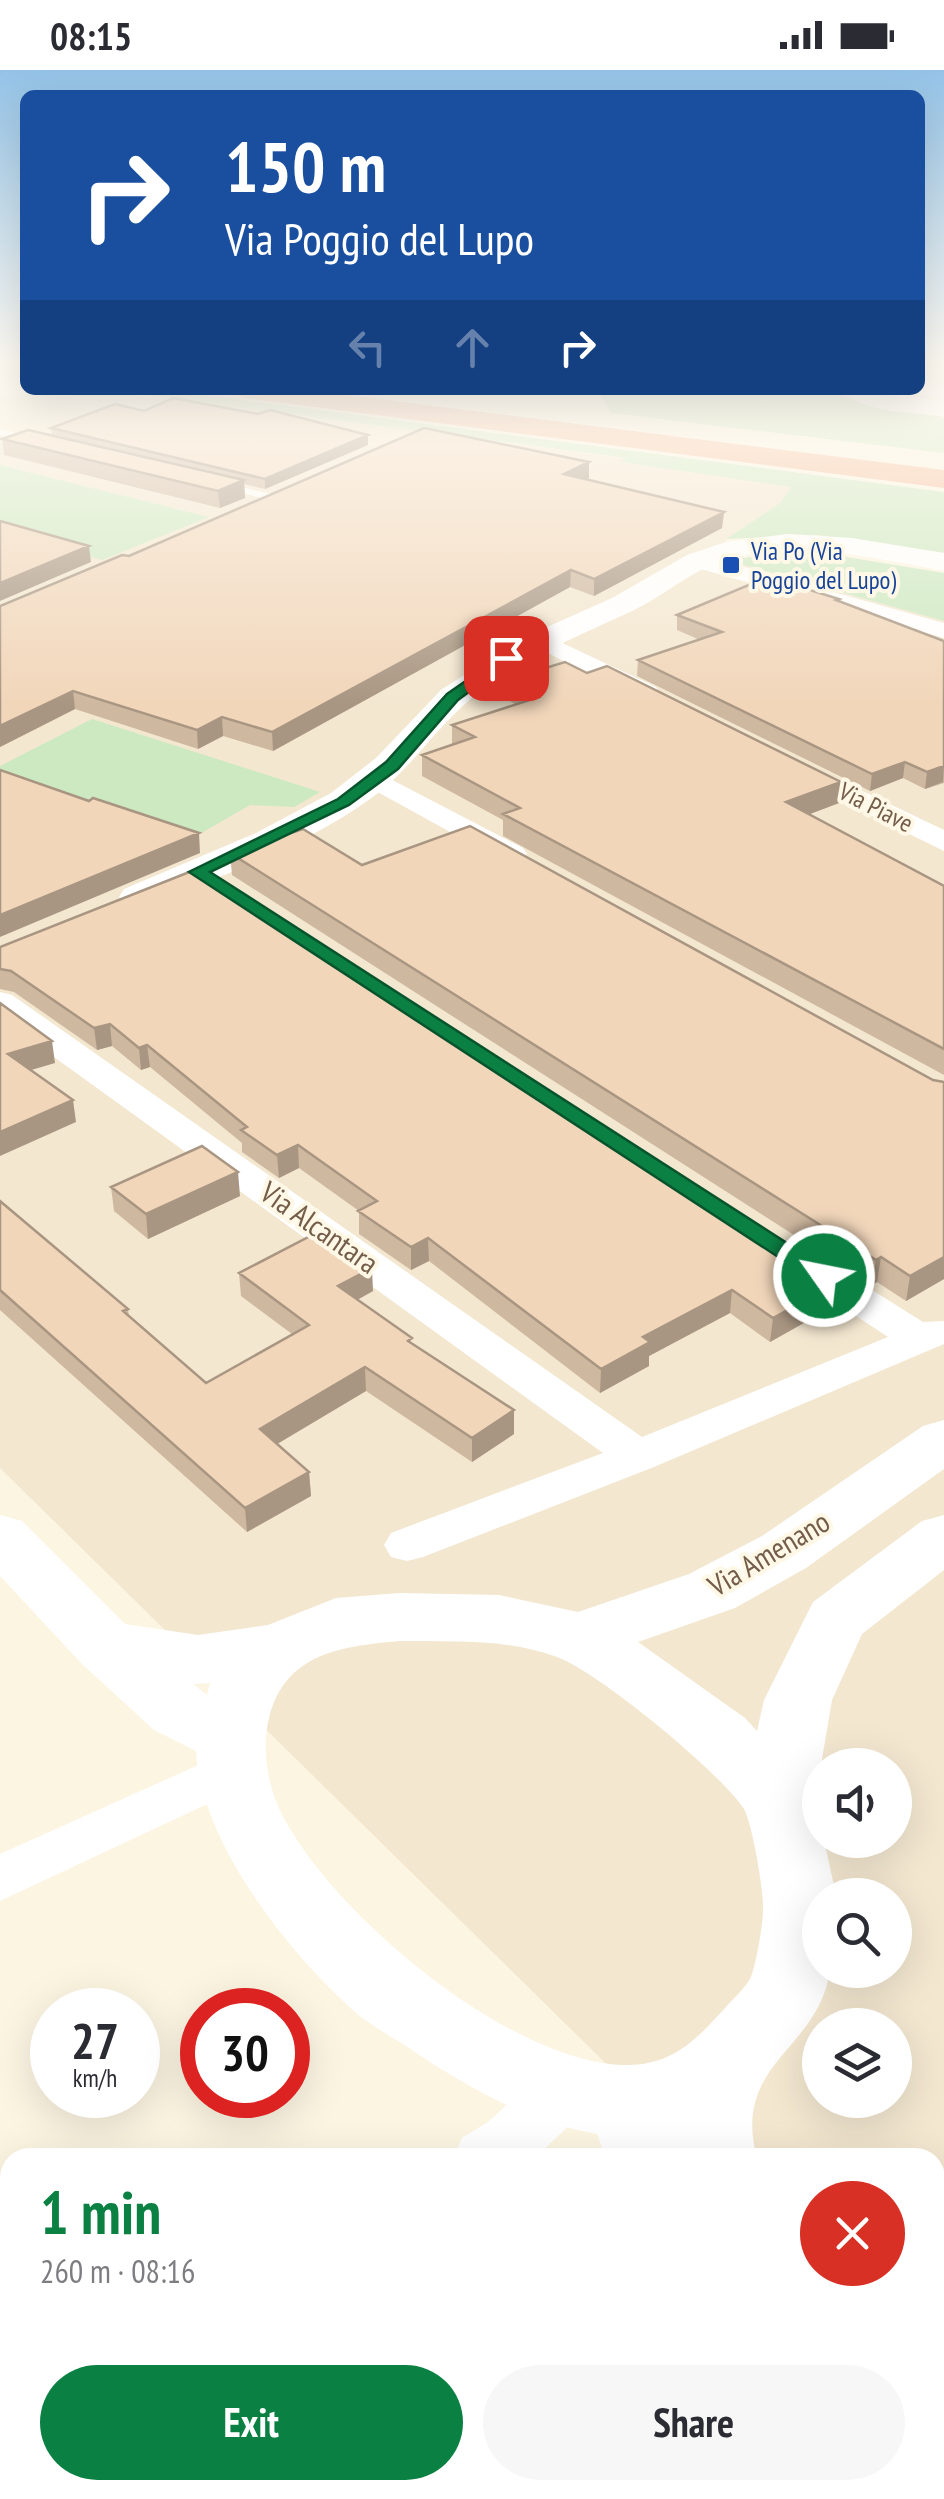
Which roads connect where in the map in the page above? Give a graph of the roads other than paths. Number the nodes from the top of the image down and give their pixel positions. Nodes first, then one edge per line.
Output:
1 (210, 483) edge
2 (280, 494) joint
3 (235, 513) edge
4 (698, 561) junction
5 (944, 562) edge
6 (944, 631) edge
7 (539, 639) junction
8 (680, 709) edge
9 (768, 754) edge
10 (375, 779) junction
11 (944, 842) edge
12 (535, 867) edge
13 (198, 872) junction
14 (230, 893) edge
15 (108, 910) edge
16 (0, 1002) edge
17 (772, 1243) edge
18 (932, 1334) edge
19 (944, 1440) edge
20 (638, 1456) junction
21 (0, 1536) edge
22 (944, 1537) edge
23 (407, 1545) dead end
24 (579, 1637) junction
25 (106, 1646) junction
26 (278, 1648) junction
27 (231, 1754) junction
28 (779, 1800) junction
29 (0, 1879) edge
30 (720, 2071) junction
31 (613, 2117) edge
32 (499, 2148) edge
33 (714, 2148) edge

1 - 2 lane
2 - 3 street
4 - 5 street
4 - 6 street
4 - 7 street
7 - 8 street
7 - 10 street
9 - 11 street, Via Piave
10 - 12 street
10 - 13 street
13 - 14 street
13 - 15 street
16 - 20 street, Via Alcantara
17 - 18 street
18 - 20 street
19 - 24 main road, Via Amenano
20 - 23 street
21 - 25 main road
22 - 28 main road
24 - 26 main road
24 - 28 main road
25 - 26 main road
25 - 27 main road
26 - 27 main road
27 - 29 street
27 - 31 main road
28 - 30 main road
30 - 31 main road
30 - 33 main road
31 - 32 street

